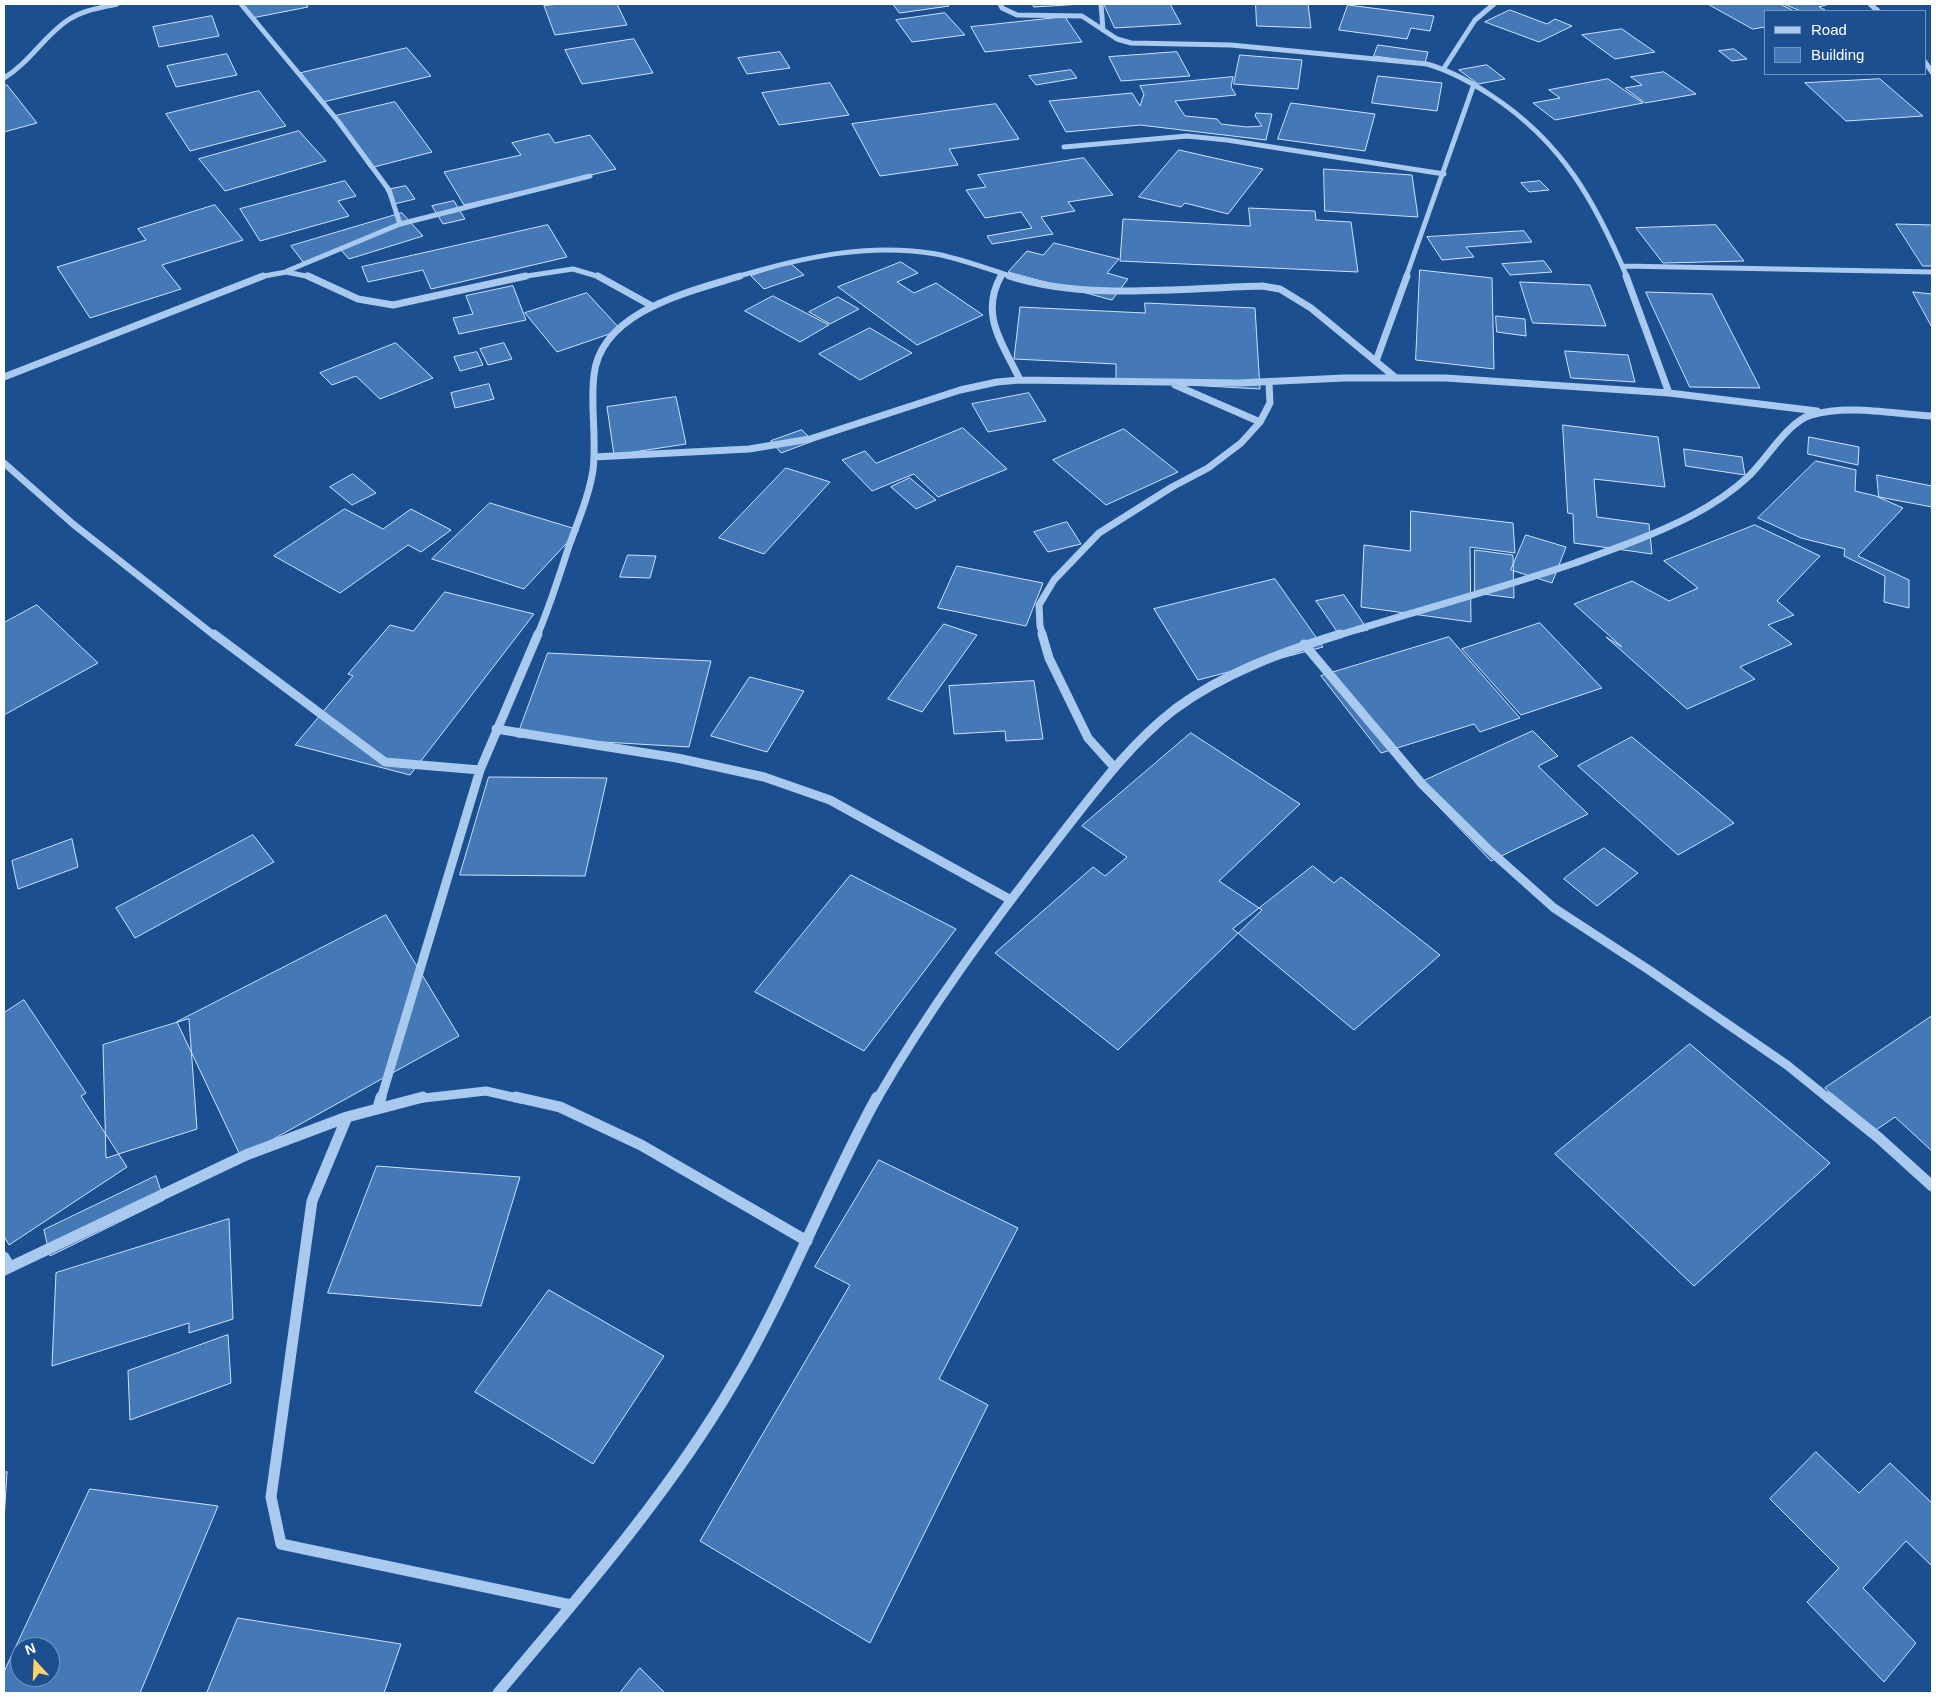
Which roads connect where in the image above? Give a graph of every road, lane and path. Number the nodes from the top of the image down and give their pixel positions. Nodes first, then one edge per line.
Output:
1 (117, 4) edge
2 (241, 4) edge
3 (1000, 4) edge
4 (1101, 4) edge
5 (1494, 4) edge
6 (1103, 30) junction
7 (1444, 68) junction
8 (4, 78) edge
9 (1474, 84) junction
10 (1064, 147) dead end
11 (1444, 174) junction
12 (590, 176) dead end
13 (400, 224) junction
14 (1623, 266) junction
15 (284, 272) junction
16 (1932, 272) edge
17 (1002, 274) junction
18 (652, 306) junction
19 (1376, 361) junction
20 (4, 377) edge
21 (1396, 378) junction
22 (1020, 380) junction
23 (1171, 383) junction
24 (1269, 383) junction
25 (1669, 393) junction
26 (1822, 412) junction
27 (1932, 416) edge
28 (1260, 422) junction
29 (594, 456) junction
30 (4, 463) edge
31 (1304, 644) junction
32 (496, 729) junction
33 (1114, 766) junction
34 (480, 770) junction
35 (1011, 900) junction
36 (378, 1108) junction
37 (347, 1117) junction
38 (1932, 1186) edge
39 (807, 1241) junction
40 (6, 1265) edge
41 (571, 1605) junction
42 (498, 1693) edge

1 - 8 street
2 - 13 street
3 - 6 street
4 - 6 street
5 - 7 street
6 - 7 street
7 - 9 street
9 - 11 street
9 - 14 street
10 - 11 street
11 - 19 street
12 - 13 street
13 - 15 street
14 - 16 street
14 - 25 street
15 - 18 street
15 - 20 street
17 - 18 street
17 - 19 street
17 - 22 street
18 - 29 street
19 - 21 street
21 - 24 street
21 - 25 street
22 - 23 street
22 - 29 street
23 - 24 street
23 - 28 street
24 - 28 street
25 - 26 street
26 - 27 street
26 - 31 street
28 - 33 street
29 - 32 street
30 - 34 street
31 - 33 street
31 - 38 street
32 - 34 street
32 - 35 street
33 - 35 street
34 - 36 street
35 - 39 street
36 - 37 street
36 - 39 street
37 - 40 street
37 - 41 street
39 - 41 street
41 - 42 street

